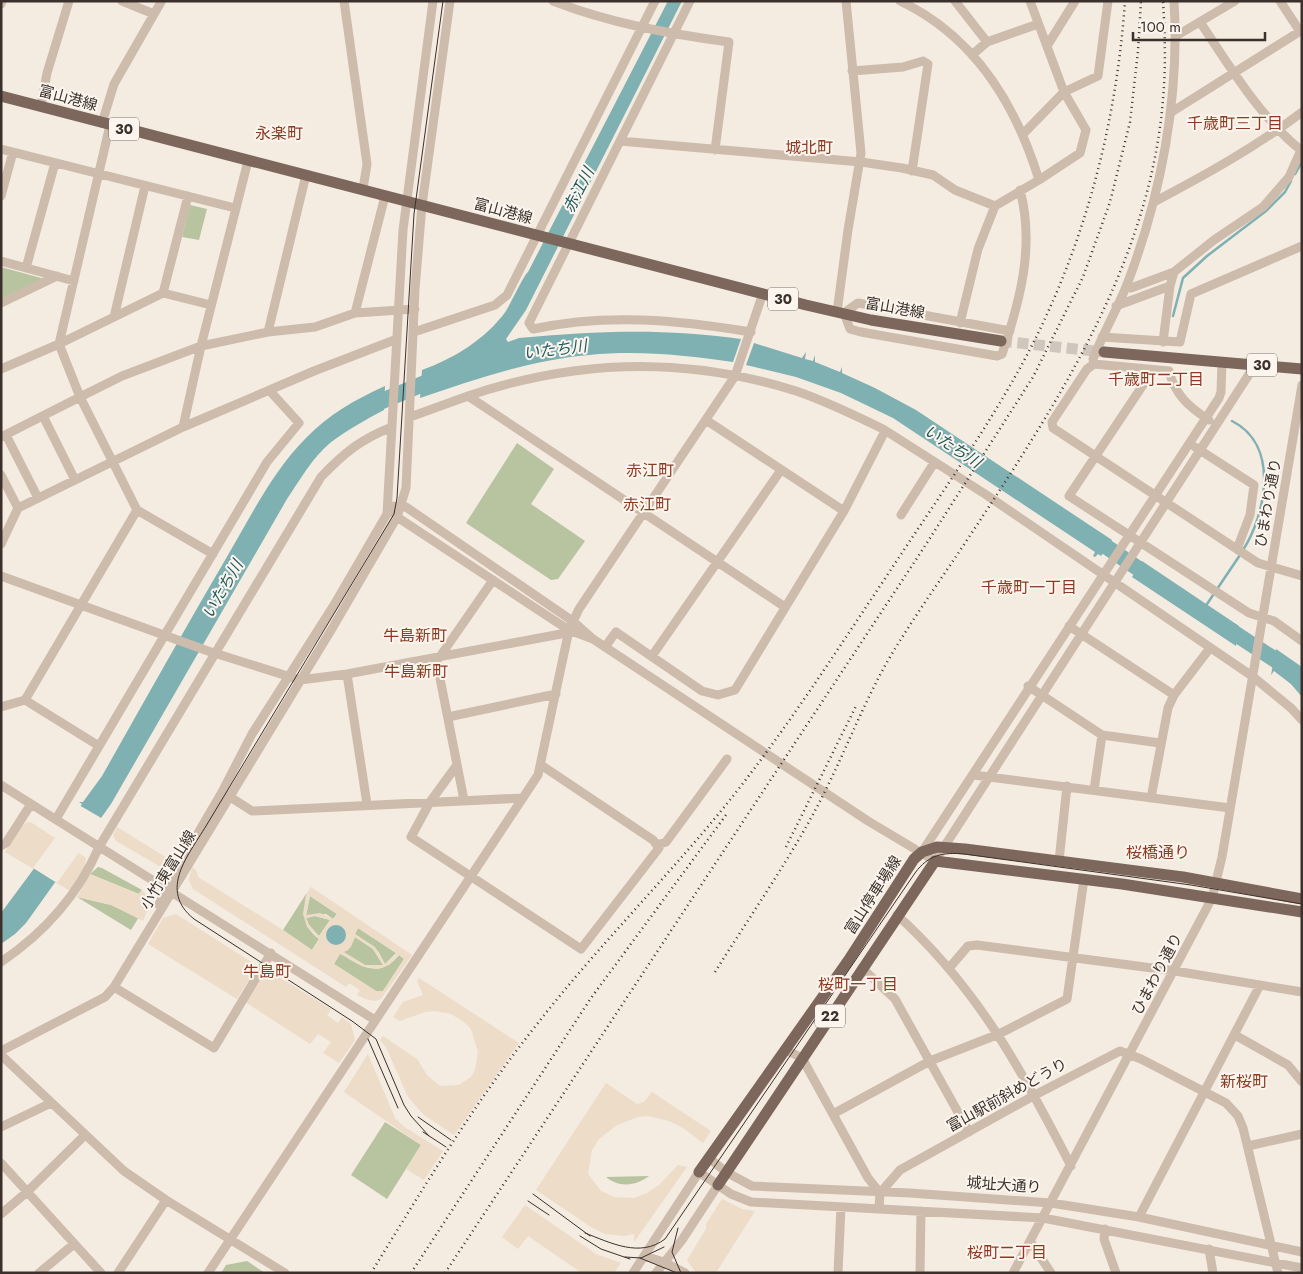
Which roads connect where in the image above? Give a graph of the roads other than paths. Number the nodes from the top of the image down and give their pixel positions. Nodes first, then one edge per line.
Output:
1 (69, 1) edge
2 (122, 1) edge
3 (344, 1) edge
4 (433, 1) edge
5 (450, 1) edge
6 (553, 1) edge
7 (655, 1) edge
8 (690, 1) edge
9 (846, 1) edge
10 (900, 1) edge
11 (954, 1) edge
12 (1030, 1) edge
13 (1075, 1) edge
14 (1108, 1) edge
15 (1174, 1) edge
16 (1235, 1) edge
17 (1280, 1) edge
18 (161, 2) edge
19 (154, 14) junction
20 (1200, 22) junction
21 (1038, 24) junction
22 (646, 27) junction
23 (1301, 30) edge
24 (672, 34) junction
25 (1176, 36) junction
26 (987, 42) junction
27 (1047, 46) junction
28 (972, 55) junction
29 (852, 71) junction
30 (1234, 72) junction
31 (1064, 92) junction
32 (1, 96) edge
33 (40, 106) junction
34 (1302, 112) edge
35 (1170, 113) junction
36 (106, 124) junction
37 (1278, 130) junction
38 (1024, 133) junction
39 (620, 141) junction
40 (1, 149) edge
41 (715, 150) junction
42 (1301, 151) edge
43 (13, 152) junction
44 (248, 161) junction
45 (860, 162) junction
46 (55, 163) junction
47 (912, 171) junction
48 (98, 174) junction
49 (306, 176) junction
50 (1039, 180) junction
51 (145, 186) junction
52 (363, 189) junction
53 (1020, 190) junction
54 (1, 196) edge
55 (188, 196) junction
56 (385, 196) junction
57 (406, 201) junction
58 (1154, 202) junction
59 (422, 205) junction
60 (995, 206) junction
61 (235, 208) junction
62 (538, 236) junction
63 (565, 243) junction
64 (1302, 246) edge
65 (1, 261) edge
66 (26, 268) junction
67 (1174, 272) junction
68 (57, 276) junction
69 (74, 281) junction
70 (1170, 286) junction
71 (1126, 287) junction
72 (163, 293) junction
73 (763, 293) junction
74 (1, 303) edge
75 (211, 305) junction
76 (1116, 306) junction
77 (415, 309) junction
78 (399, 310) junction
79 (355, 313) junction
80 (841, 313) junction
81 (114, 317) junction
82 (960, 323) junction
83 (1010, 331) junction
84 (268, 332) junction
85 (414, 332) junction
86 (750, 333) junction
87 (1102, 337) junction
88 (397, 339) junction
89 (1001, 341) tunnel mouth
90 (1163, 342) junction
91 (58, 344) junction
92 (201, 346) junction
93 (1104, 352) tunnel mouth
94 (1222, 362) junction
95 (1094, 364) junction
96 (1255, 365) junction
97 (1, 369) edge
98 (1302, 369) edge
99 (1153, 370) junction
100 (737, 372) junction
101 (1302, 386) edge
102 (269, 390) junction
103 (468, 396) junction
104 (80, 398) junction
105 (410, 413) junction
106 (43, 416) junction
107 (1206, 418) junction
108 (706, 420) junction
109 (1216, 424) junction
110 (183, 427) junction
111 (392, 428) junction
112 (882, 429) junction
113 (4, 436) edge
114 (1189, 443) junction
115 (1200, 450) junction
116 (1095, 456) junction
117 (113, 462) junction
118 (934, 463) junction
119 (781, 470) junction
120 (1, 475) edge
121 (75, 480) junction
122 (1155, 495) junction
123 (38, 498) junction
124 (1166, 503) junction
125 (402, 505) junction
126 (389, 506) junction
127 (18, 508) junction
128 (137, 510) junction
129 (844, 510) junction
130 (642, 513) junction
131 (901, 515) dead end
132 (397, 517) junction
133 (1127, 538) junction
134 (1, 544) edge
135 (1138, 545) junction
136 (1237, 549) junction
137 (213, 554) junction
138 (718, 562) junction
139 (1271, 568) junction
140 (1105, 572) junction
141 (1, 576) edge
142 (1302, 576) edge
143 (493, 580) junction
144 (1113, 583) junction
145 (81, 605) junction
146 (785, 607) junction
147 (1261, 622) junction
148 (571, 626) junction
149 (1069, 626) junction
150 (1082, 634) junction
151 (164, 635) junction
152 (1302, 641) edge
153 (605, 647) junction
154 (1210, 648) junction
155 (211, 652) junction
156 (652, 656) junction
157 (437, 658) junction
158 (347, 674) junction
159 (1252, 676) junction
160 (288, 678) junction
161 (300, 680) junction
162 (1028, 686) junction
163 (556, 694) junction
164 (1174, 695) junction
165 (1043, 696) junction
166 (25, 700) junction
167 (1, 707) edge
168 (448, 717) junction
169 (1302, 720) edge
170 (1102, 735) junction
171 (1160, 742) junction
172 (99, 746) junction
173 (727, 759) dead end
174 (457, 765) junction
175 (541, 765) junction
176 (974, 775) junction
177 (990, 777) junction
178 (1, 785) edge
179 (1067, 786) junction
180 (1094, 790) junction
181 (225, 794) junction
182 (523, 798) junction
183 (1152, 798) junction
184 (464, 800) junction
185 (430, 802) junction
186 (31, 804) junction
187 (367, 804) junction
188 (1230, 808) junction
189 (58, 821) junction
190 (96, 845) junction
191 (657, 845) junction
192 (1, 846) edge
193 (945, 847) junction
194 (922, 852) junction
195 (935, 861) junction
196 (1059, 861) junction
197 (470, 878) junction
198 (1084, 879) junction
199 (1216, 884) junction
200 (169, 890) junction
201 (1212, 898) junction
202 (1302, 899) edge
203 (1302, 912) edge
204 (897, 915) junction
205 (271, 953) junction
206 (1073, 958) junction
207 (1, 962) edge
208 (950, 967) junction
209 (862, 968) junction
210 (1175, 971) junction
211 (1260, 985) junction
212 (114, 987) junction
213 (1302, 992) edge
214 (375, 1020) junction
215 (999, 1034) junction
216 (1235, 1035) junction
217 (786, 1050) junction
218 (1, 1051) edge
219 (1130, 1054) junction
220 (1, 1055) edge
221 (802, 1058) junction
222 (930, 1061) junction
223 (1302, 1082) edge
224 (1205, 1092) junction
225 (1035, 1094) junction
226 (51, 1103) junction
227 (832, 1114) junction
228 (1, 1127) edge
229 (969, 1132) junction
230 (1302, 1134) edge
231 (85, 1135) junction
232 (1248, 1146) junction
233 (709, 1158) junction
234 (1, 1163) edge
235 (1071, 1166) junction
236 (699, 1172) junction
237 (726, 1172) junction
238 (718, 1185) junction
239 (27, 1192) junction
240 (880, 1193) junction
241 (166, 1200) junction
242 (1051, 1202) junction
243 (841, 1207) junction
244 (879, 1209) junction
245 (922, 1211) junction
246 (1, 1214) edge
247 (1139, 1217) junction
248 (1043, 1218) junction
249 (1105, 1229) junction
250 (231, 1239) junction
251 (1030, 1241) junction
252 (74, 1244) junction
253 (1271, 1246) junction
254 (1209, 1249) junction
255 (1302, 1252) edge
256 (644, 1256) junction
257 (664, 1262) junction
258 (1275, 1262) junction
259 (1302, 1268) edge
260 (657, 1272) edge
261 (39, 1273) edge
262 (100, 1273) edge
263 (118, 1273) edge
264 (208, 1273) edge
265 (285, 1273) edge
266 (633, 1273) edge
267 (685, 1273) edge
268 (838, 1273) edge
269 (920, 1273) edge
270 (1013, 1273) edge
271 (1052, 1273) edge
272 (1116, 1273) edge
273 (1213, 1273) edge
274 (1278, 1273) edge

1 - 33 street
2 - 19 street
3 - 52 street
4 - 57 street, 小竹東富山線
5 - 59 street, 小竹東富山線
6 - 22 street
7 - 22 street
8 - 24 street
9 - 29 street
10 - 28 street
11 - 26 street
12 - 21 street
13 - 27 street
14 - 31 street
15 - 25 street
16 - 20 street
17 - 23 street
18 - 19 street
19 - 36 street
20 - 25 street
20 - 30 street
21 - 26 street
21 - 27 street
22 - 24 street
22 - 62 street
23 - 30 street
24 - 39 street
24 - 41 street
25 - 35 street
26 - 28 street
27 - 31 street
28 - 38 street
29 - 45 street
29 - 47 street
30 - 35 street
30 - 37 street
31 - 38 street
31 - 50 street
32 - 33 main road, 富山港線 / 30
33 - 36 main road, 富山港線 / 30
34 - 37 street
35 - 58 street
36 - 44 main road, 富山港線 / 30
36 - 48 street
37 - 42 street
37 - 58 street
38 - 50 street
39 - 41 street
39 - 63 street
40 - 43 street
41 - 45 street
42 - 67 street
43 - 46 street
43 - 54 street
44 - 49 main road, 富山港線 / 30
44 - 61 street
45 - 47 street
45 - 80 street
46 - 48 street
46 - 66 street
47 - 60 street
48 - 51 street
48 - 69 street
49 - 52 main road, 富山港線 / 30
49 - 84 street
50 - 53 street
51 - 55 street
51 - 81 street
52 - 56 main road, 富山港線 / 30
53 - 60 street
53 - 83 street
55 - 61 street
55 - 72 street
56 - 57 main road, 富山港線 / 30
56 - 79 street
57 - 59 main road, 富山港線 / 30
57 - 78 street, 小竹東富山線
58 - 71 street
59 - 62 main road, 富山港線 / 30
59 - 77 street, 小竹東富山線
60 - 82 street
61 - 75 street
62 - 63 main road, 富山港線 / 30
62 - 85 street
63 - 73 main road, 富山港線 / 30
63 - 86 street
64 - 90 street
65 - 66 street
66 - 68 street
67 - 70 street
67 - 71 street
68 - 69 street
68 - 74 street
69 - 91 street
70 - 76 street
70 - 90 street
71 - 76 street
72 - 75 street
72 - 81 street
73 - 80 main road, 富山港線 / 30
73 - 86 street
75 - 92 street
76 - 87 street
77 - 78 street
77 - 85 street, 小竹東富山線
78 - 79 street
78 - 88 street, 小竹東富山線
79 - 84 street
80 - 82 street
80 - 83 street
80 - 89 main road, 富山港線 / 30
81 - 91 street
82 - 83 street
84 - 92 street
85 - 105 street, 小竹東富山線
86 - 100 street
87 - 90 street
87 - 95 street
88 - 102 street
88 - 111 street, 小竹東富山線
91 - 97 street
91 - 104 street
92 - 104 street
92 - 110 street
93 - 94 main road, 30
94 - 96 main road, 30
94 - 107 street
95 - 99 street
95 - 116 street
96 - 98 main road, 30
96 - 109 street
99 - 107 street
99 - 116 street
100 - 103 street
100 - 108 street
100 - 112 street
101 - 139 street, ひまわり通り
102 - 110 street
102 - 137 street
103 - 105 street
103 - 130 street
104 - 106 street
104 - 117 street
105 - 125 street, 小竹東富山線
106 - 113 street
106 - 121 street
107 - 109 street
107 - 114 street
108 - 119 street
108 - 130 street
109 - 115 street
110 - 117 street
111 - 126 street, 小竹東富山線
111 - 155 street
112 - 118 street
112 - 129 street
113 - 123 street
114 - 115 street
114 - 122 street
115 - 124 street
115 - 136 street
116 - 122 street
116 - 133 street
117 - 121 street
117 - 128 street
118 - 131 street
118 - 140 street
119 - 129 street
119 - 138 street
120 - 127 street
121 - 123 street
122 - 124 street
122 - 133 street
123 - 127 street
124 - 135 street
124 - 136 street
125 - 126 street
125 - 132 street, 小竹東富山線
125 - 148 street
126 - 132 street
126 - 160 street, 小竹東富山線
127 - 134 street
128 - 137 street
128 - 145 street
129 - 146 street
130 - 138 street
130 - 148 street
132 - 143 street
132 - 161 street, 小竹東富山線
133 - 135 street
133 - 140 street
135 - 144 street
135 - 147 street
136 - 139 street
137 - 151 street
138 - 146 street
138 - 156 street
139 - 142 street
139 - 147 street, ひまわり通り
140 - 144 street
140 - 149 street
141 - 145 street
143 - 148 street
143 - 157 street
144 - 150 street
144 - 154 street
145 - 151 street
145 - 166 street
146 - 156 street
147 - 152 street
147 - 159 street, ひまわり通り
148 - 153 street
148 - 157 street
148 - 163 street
149 - 150 street
149 - 162 street
150 - 164 street
150 - 165 street
151 - 155 street
151 - 172 street
153 - 156 street
153 - 194 street
154 - 159 street
154 - 164 street
155 - 160 street
155 - 190 street
157 - 158 street
157 - 168 street
158 - 161 street
158 - 187 street
159 - 169 street
159 - 188 street, ひまわり通り
160 - 161 street
160 - 181 street, 小竹東富山線
161 - 181 street, 小竹東富山線
162 - 165 street
162 - 176 street
163 - 168 street
163 - 175 street
164 - 171 street
165 - 170 street
165 - 177 street
166 - 167 street
166 - 172 street
168 - 174 street
170 - 171 street
170 - 180 street
171 - 183 street
172 - 189 street
173 - 191 street
174 - 184 street
174 - 185 street
175 - 182 street
175 - 191 street
176 - 177 street
176 - 194 street
177 - 179 street
177 - 193 street
178 - 186 street
179 - 180 street
179 - 196 street
180 - 183 street
181 - 187 street
181 - 200 street, 小竹東富山線
182 - 184 street
182 - 197 street
183 - 188 street
184 - 185 street
185 - 187 street
185 - 197 street
186 - 189 street
186 - 192 street
188 - 199 street, ひまわり通り
189 - 190 street
190 - 200 street
190 - 207 street
191 - 197 street
193 - 194 main road, 富山停車場線
193 - 195 street
193 - 196 main road, 富山停車場線
194 - 195 street
194 - 217 main road, 富山停車場線 / 22
195 - 198 main road
195 - 204 main road, 富山停車場線 / 22
196 - 199 main road, 富山停車場線
197 - 214 street
198 - 201 main road
198 - 206 street
199 - 201 street, ひまわり通り
199 - 202 main road, 富山停車場線
200 - 205 street
200 - 212 street, 小竹東富山線
201 - 203 main road
201 - 210 street, ひまわり通り
204 - 208 street
204 - 209 main road, 富山停車場線 / 22
205 - 212 street
205 - 214 street
206 - 208 street
206 - 210 street
206 - 215 street
208 - 215 street
209 - 221 main road, 富山停車場線 / 22
209 - 222 street
210 - 211 street
210 - 219 street, ひまわり通り
211 - 213 street
211 - 216 street
212 - 218 street
214 - 250 street
215 - 222 street
215 - 225 street
216 - 223 street
216 - 224 street
217 - 221 street
217 - 233 main road, 富山停車場線 / 22
219 - 224 street
219 - 225 street, 富山駅前斜めどうり
219 - 235 street, ひまわり通り
220 - 226 street
221 - 227 street
221 - 237 main road, 富山停車場線 / 22
222 - 227 street
222 - 229 street
224 - 232 street
224 - 247 street
225 - 229 street, 富山駅前斜めどうり
225 - 235 street
226 - 228 street
226 - 231 street
227 - 240 street
229 - 240 street, 富山駅前斜めどうり
230 - 232 street
231 - 239 street
231 - 241 street
232 - 253 street
233 - 236 main road, 富山停車場線 / 22
233 - 237 street, 城址大通り
234 - 239 street
235 - 242 street, ひまわり通り
236 - 238 street, 城址大通り
236 - 256 street
237 - 238 main road, 富山停車場線 / 22
237 - 240 street, 城址大通り
238 - 243 street, 城址大通り
238 - 257 street
239 - 246 street
239 - 252 street
240 - 242 street, 城址大通り
240 - 244 street
241 - 250 street
241 - 263 street
242 - 247 street, 城址大通り
242 - 248 street, ひまわり通り
243 - 244 street, 城址大通り
243 - 268 street
244 - 245 street, 城址大通り
245 - 248 street, 城址大通り
245 - 269 street
247 - 253 street, 城址大通り
248 - 249 street, 城址大通り
248 - 251 street, ひまわり通り
249 - 254 street, 城址大通り
249 - 272 street
250 - 264 street
250 - 265 street
251 - 270 street, ひまわり通り
251 - 271 street
252 - 261 street
252 - 262 street
253 - 255 street, 城址大通り
253 - 258 street
254 - 258 street, 城址大通り
254 - 273 street
256 - 257 street
256 - 260 street
256 - 266 street
257 - 260 street
257 - 267 street
258 - 259 street, 城址大通り
258 - 274 street

